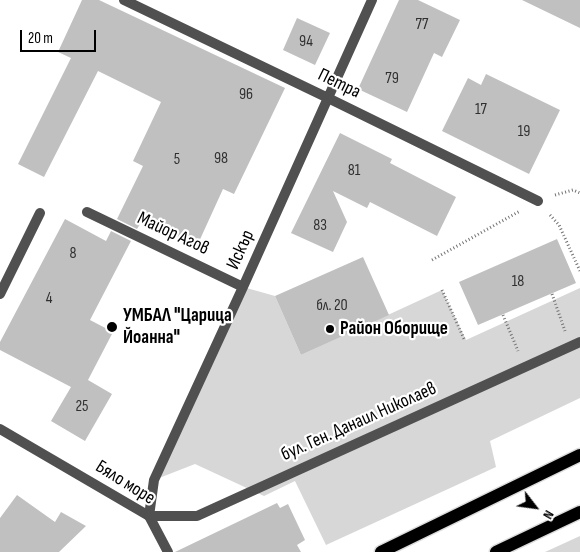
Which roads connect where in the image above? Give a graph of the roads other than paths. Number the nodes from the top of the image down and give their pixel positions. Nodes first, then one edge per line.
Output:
1 (124, 0) edge
2 (372, 0) edge
3 (328, 98) junction
4 (538, 201) road end
5 (87, 212) dead end
6 (40, 213) dead end
7 (243, 287) junction
8 (0, 294) edge
9 (576, 344) edge
10 (0, 430) edge
11 (580, 455) edge
12 (580, 512) edge
13 (149, 516) junction
14 (168, 552) edge
15 (381, 552) edge
16 (496, 552) edge

1 - 3 street, Петра
2 - 3 street, Искър
3 - 4 street, Петра
3 - 7 street, Искър
5 - 7 street, Майор Агов
6 - 8 street
7 - 13 street, Искър
9 - 13 street, бул. Ген. Данаил Николаев
10 - 13 street, Бяло море
11 - 15 main road
12 - 16 main road
13 - 14 street, Бяло море

